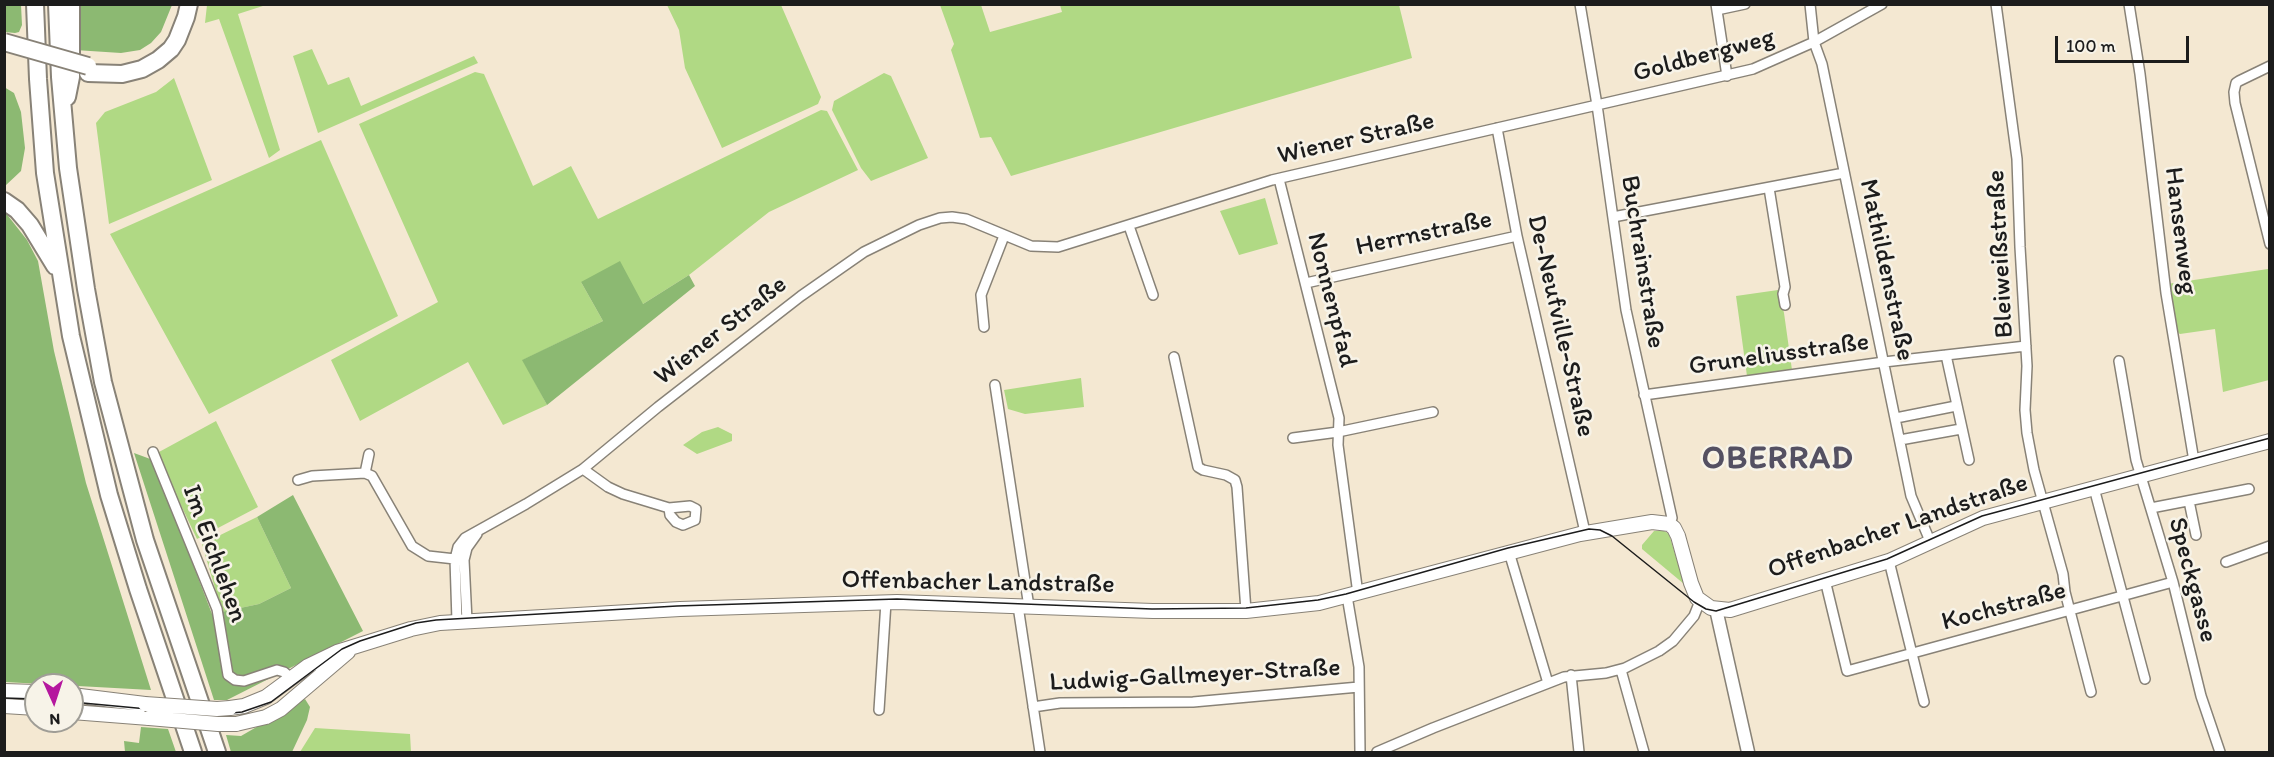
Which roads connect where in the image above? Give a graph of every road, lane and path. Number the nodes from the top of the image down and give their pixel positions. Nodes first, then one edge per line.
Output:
1 (35, 4) edge
2 (57, 4) edge
3 (71, 4) edge
4 (183, 4) edge
5 (189, 4) edge
6 (1580, 4) edge
7 (1745, 4) edge
8 (1810, 4) edge
9 (1882, 4) edge
10 (1996, 4) edge
11 (2129, 4) edge
12 (1716, 7) edge
13 (4, 42) edge
14 (1814, 42) junction
15 (4, 49) edge
16 (2270, 66) edge
17 (88, 70) junction
18 (1726, 76) junction
19 (1597, 105) junction
20 (63, 116) junction
21 (1497, 128) junction
22 (1844, 173) junction
23 (1279, 179) junction
24 (1769, 188) junction
25 (4, 201) edge
26 (1613, 218) junction
27 (1128, 226) junction
28 (1004, 236) junction
29 (1517, 236) junction
30 (2270, 244) edge
31 (60, 274) junction
32 (1306, 283) junction
33 (1153, 295) dead end
34 (1785, 305) dead end
35 (984, 327) dead end
36 (2026, 346) junction
37 (1946, 355) junction
38 (1174, 357) dead end
39 (2119, 360) dead end
40 (1884, 362) junction
41 (995, 385) dead end
42 (1644, 395) junction
43 (1956, 406) junction
44 (1433, 412) dead end
45 (1896, 418) junction
46 (1961, 429) junction
47 (1338, 432) junction
48 (1293, 438) dead end
49 (1900, 440) junction
50 (2270, 441) edge
51 (153, 452) dead end
52 (369, 454) dead end
53 (1969, 460) dead end
54 (2194, 461) junction
55 (583, 468) junction
56 (365, 473) junction
57 (2140, 476) junction
58 (298, 480) dead end
59 (2094, 488) junction
60 (2249, 489) dead end
61 (2042, 501) junction
62 (2189, 501) junction
63 (669, 508) dead end
64 (2151, 508) junction
65 (1669, 524) junction
66 (1590, 531) junction
67 (2196, 535) dead end
68 (1930, 541) junction
69 (2270, 546) edge
70 (1509, 552) junction
71 (460, 559) junction
72 (1889, 561) junction
73 (2226, 562) dead end
74 (1825, 580) junction
75 (2173, 582) junction
76 (1352, 595) junction
77 (2121, 596) junction
78 (1700, 601) junction
79 (886, 602) junction
80 (1024, 606) junction
81 (1716, 609) junction
82 (2070, 610) junction
83 (1246, 611) junction
84 (462, 621) junction
85 (355, 647) junction
86 (1913, 654) junction
87 (1621, 670) junction
88 (1571, 675) junction
89 (291, 678) junction
90 (2145, 680) dead end
91 (1548, 683) junction
92 (1359, 687) junction
93 (4, 691) edge
94 (24, 692) edge
95 (2091, 692) dead end
96 (84, 696) edge
97 (1924, 702) dead end
98 (4, 706) edge
99 (1033, 706) junction
100 (24, 707) edge
101 (879, 710) dead end
102 (84, 713) edge
103 (193, 753) edge
104 (217, 753) edge
105 (1040, 753) edge
106 (1360, 753) edge
107 (1377, 753) edge
108 (1579, 753) edge
109 (1644, 753) edge
110 (1748, 753) edge
111 (2220, 753) edge

1 - 31 highway
2 - 20 highway
3 - 20 highway
4 - 17 highway
5 - 17 highway
6 - 19 street, Buchrainstraße
7 - 12 street
8 - 14 street, Mathildenstraße
9 - 14 street, Goldbergweg
10 - 36 street, Bleiweißstraße
11 - 54 street, Hansenweg
12 - 18 street
13 - 17 highway, bridge
14 - 18 street, Goldbergweg
14 - 22 street, Mathildenstraße
15 - 17 highway
16 - 30 street
18 - 19 street, Goldbergweg
19 - 21 street, Wiener Straße
19 - 26 street, Buchrainstraße
20 - 104 highway
21 - 23 street, Wiener Straße
21 - 29 street, De-Neufville-Straße
22 - 24 street
22 - 40 street, Mathildenstraße
23 - 27 street, Wiener Straße
23 - 32 street, Nonnenpfad
24 - 26 street
24 - 34 street
25 - 31 highway
26 - 42 street, Buchrainstraße
27 - 28 street, Wiener Straße
27 - 33 street
28 - 35 street
28 - 55 street, Wiener Straße
29 - 32 street, Herrnstraße
29 - 66 street, De-Neufville-Straße
31 - 103 highway
32 - 47 street, Nonnenpfad
36 - 37 street, Gruneliusstraße
36 - 61 street, Bleiweißstraße
37 - 40 street, Gruneliusstraße
37 - 43 street
38 - 83 street
39 - 57 street, Speckgasse
40 - 42 street, Gruneliusstraße
40 - 45 street, Mathildenstraße
41 - 80 street
42 - 65 street, Buchrainstraße
43 - 45 street
43 - 46 street
44 - 47 street
45 - 49 street, Mathildenstraße
46 - 49 street
46 - 53 street
47 - 48 street
47 - 76 street, Nonnenpfad
49 - 68 street, Mathildenstraße
50 - 54 main road, Offenbacher Landstraße
51 - 89 street, Im Eichlehen
52 - 56 street
54 - 57 main road, Offenbacher Landstraße
55 - 63 street
55 - 71 street, Wiener Straße
56 - 58 street
56 - 71 street
57 - 59 main road, Offenbacher Landstraße
57 - 64 street, Speckgasse
59 - 61 main road, Offenbacher Landstraße
59 - 77 street
60 - 62 street
61 - 68 main road, Offenbacher Landstraße
61 - 82 street, Bleiweißstraße
62 - 64 street
62 - 67 street
64 - 75 street, Speckgasse
65 - 66 main road, Offenbacher Landstraße
65 - 78 main road
66 - 70 main road, Offenbacher Landstraße
68 - 72 main road, Offenbacher Landstraße
69 - 73 street
70 - 76 main road, Offenbacher Landstraße
70 - 91 street
71 - 84 street, Wiener Straße
72 - 74 main road, Offenbacher Landstraße
72 - 86 street
74 - 81 main road, Offenbacher Landstraße
74 - 86 street, Kochstraße
75 - 77 street, Kochstraße
75 - 111 street, Speckgasse
76 - 83 main road, Offenbacher Landstraße
76 - 92 street, Nonnenpfad
77 - 82 street, Kochstraße
77 - 90 street
78 - 81 main road
78 - 87 street
79 - 80 main road, Offenbacher Landstraße
79 - 84 main road, Offenbacher Landstraße
79 - 101 street
80 - 83 main road, Offenbacher Landstraße
80 - 99 street
81 - 110 street
82 - 86 street, Kochstraße
82 - 95 street, Bleiweißstraße
84 - 85 main road, Offenbacher Landstraße
85 - 89 main road, Offenbacher Landstraße
85 - 102 main road, Offenbacher Landstraße, bridge
86 - 97 street
87 - 88 street
87 - 109 street
88 - 91 street
88 - 108 street
89 - 96 main road, Offenbacher Landstraße, bridge
91 - 107 street
92 - 99 street, Ludwig-Gallmeyer-Straße
92 - 106 street, Nonnenpfad
93 - 94 main road
98 - 100 main road
99 - 105 street

